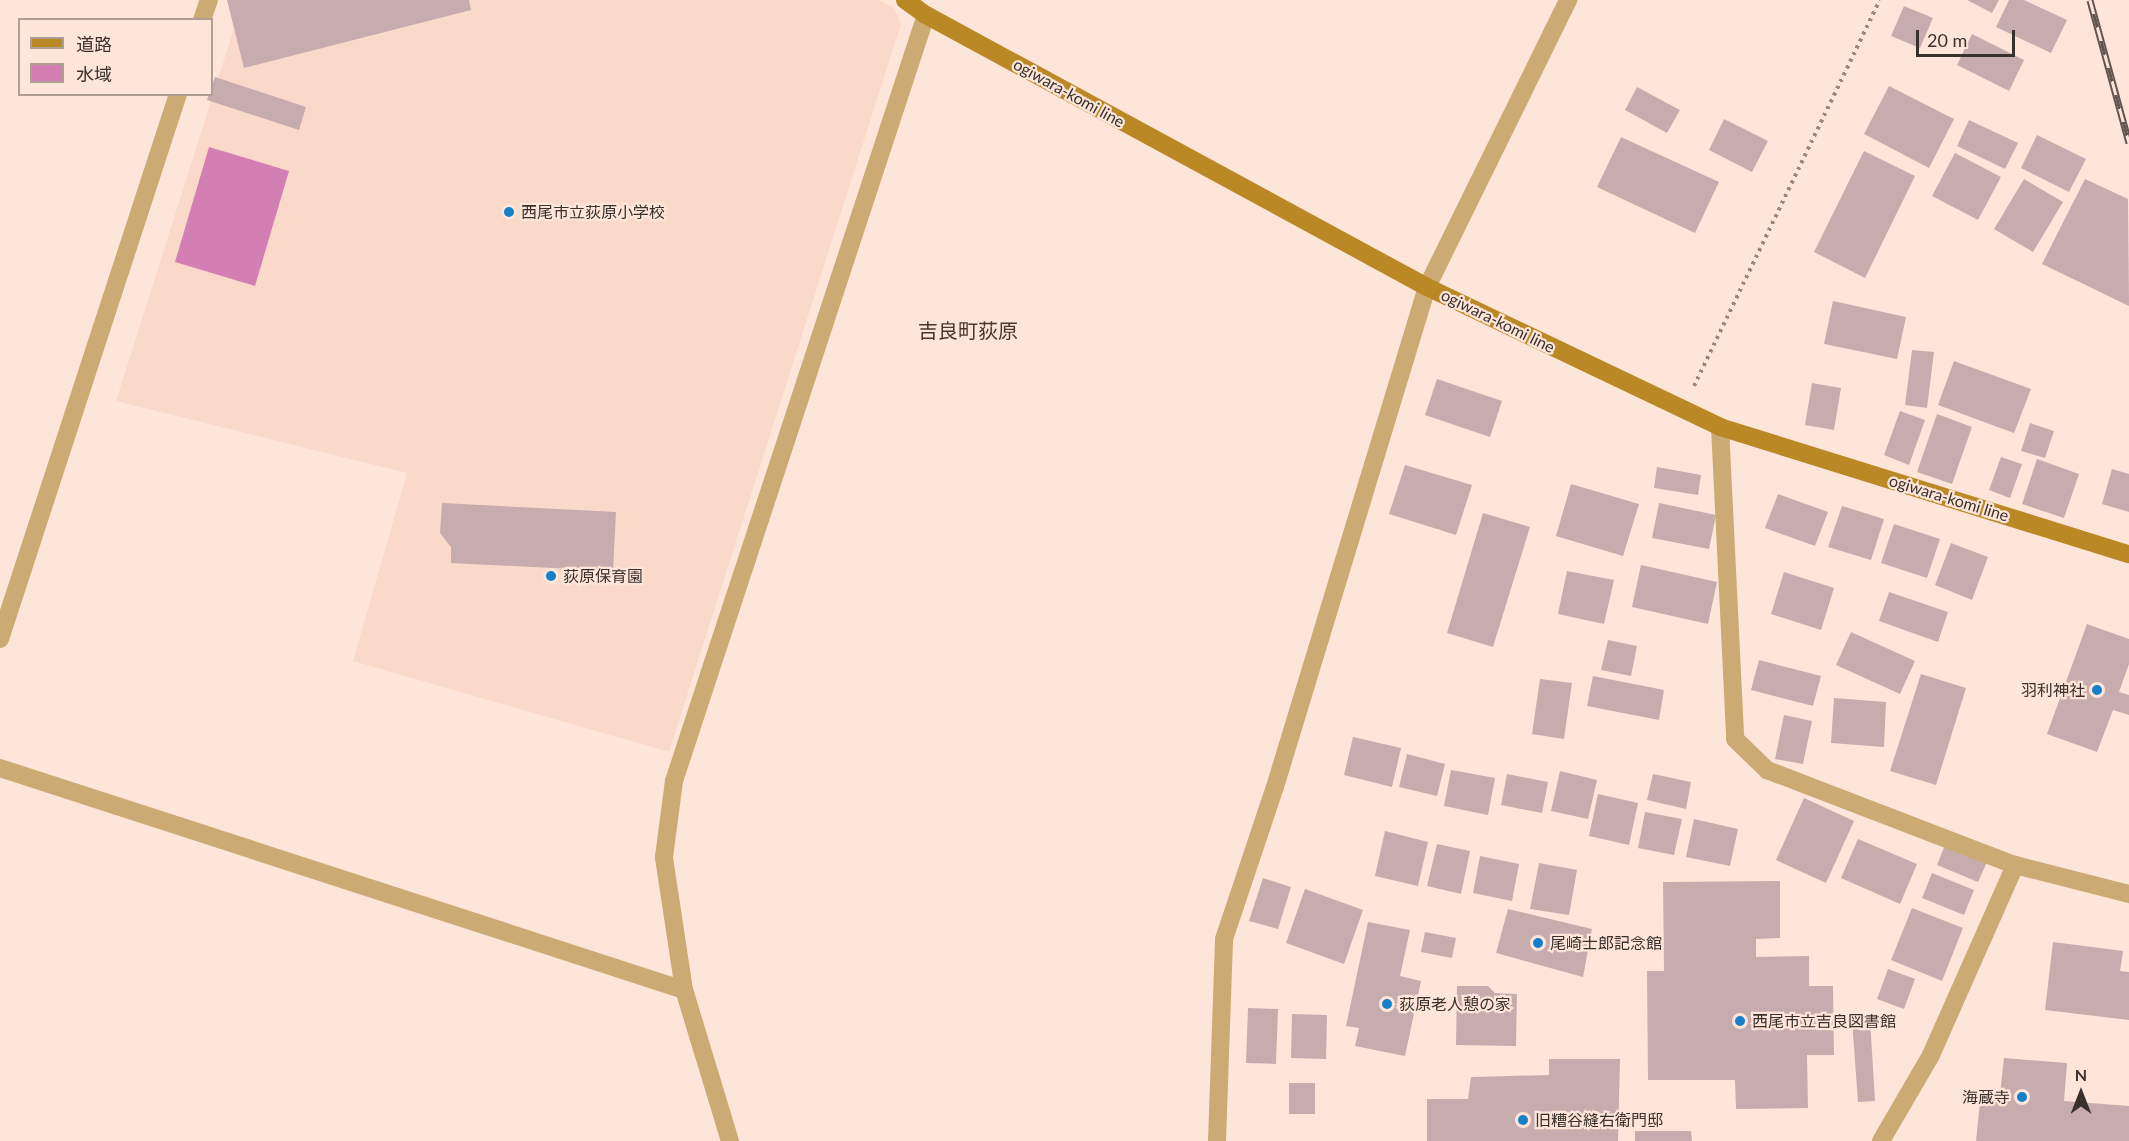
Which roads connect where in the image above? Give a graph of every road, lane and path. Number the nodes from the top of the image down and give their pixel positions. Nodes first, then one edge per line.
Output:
1 (209, 0) edge
2 (905, 0) edge
3 (1568, 0) edge
4 (1880, 0) edge
5 (926, 15) junction
6 (203, 18) edge
7 (177, 96) edge
8 (1427, 287) junction
9 (1682, 409) junction
10 (1720, 427) junction
11 (2129, 554) edge
12 (0, 639) edge
13 (0, 768) edge
14 (2015, 865) junction
15 (2129, 894) edge
16 (684, 990) junction
17 (730, 1141) edge
18 (1217, 1141) edge
19 (1881, 1141) edge

1 - 6 street
2 - 5 main road, ogiwara-komi line
3 - 8 street
4 - 9 path
5 - 8 main road, ogiwara-komi line
5 - 16 street
7 - 12 street
8 - 9 main road, ogiwara-komi line
8 - 18 street
9 - 10 main road, ogiwara-komi line
10 - 11 main road, ogiwara-komi line
10 - 14 street
13 - 16 street
14 - 15 street
14 - 19 street
16 - 17 street

